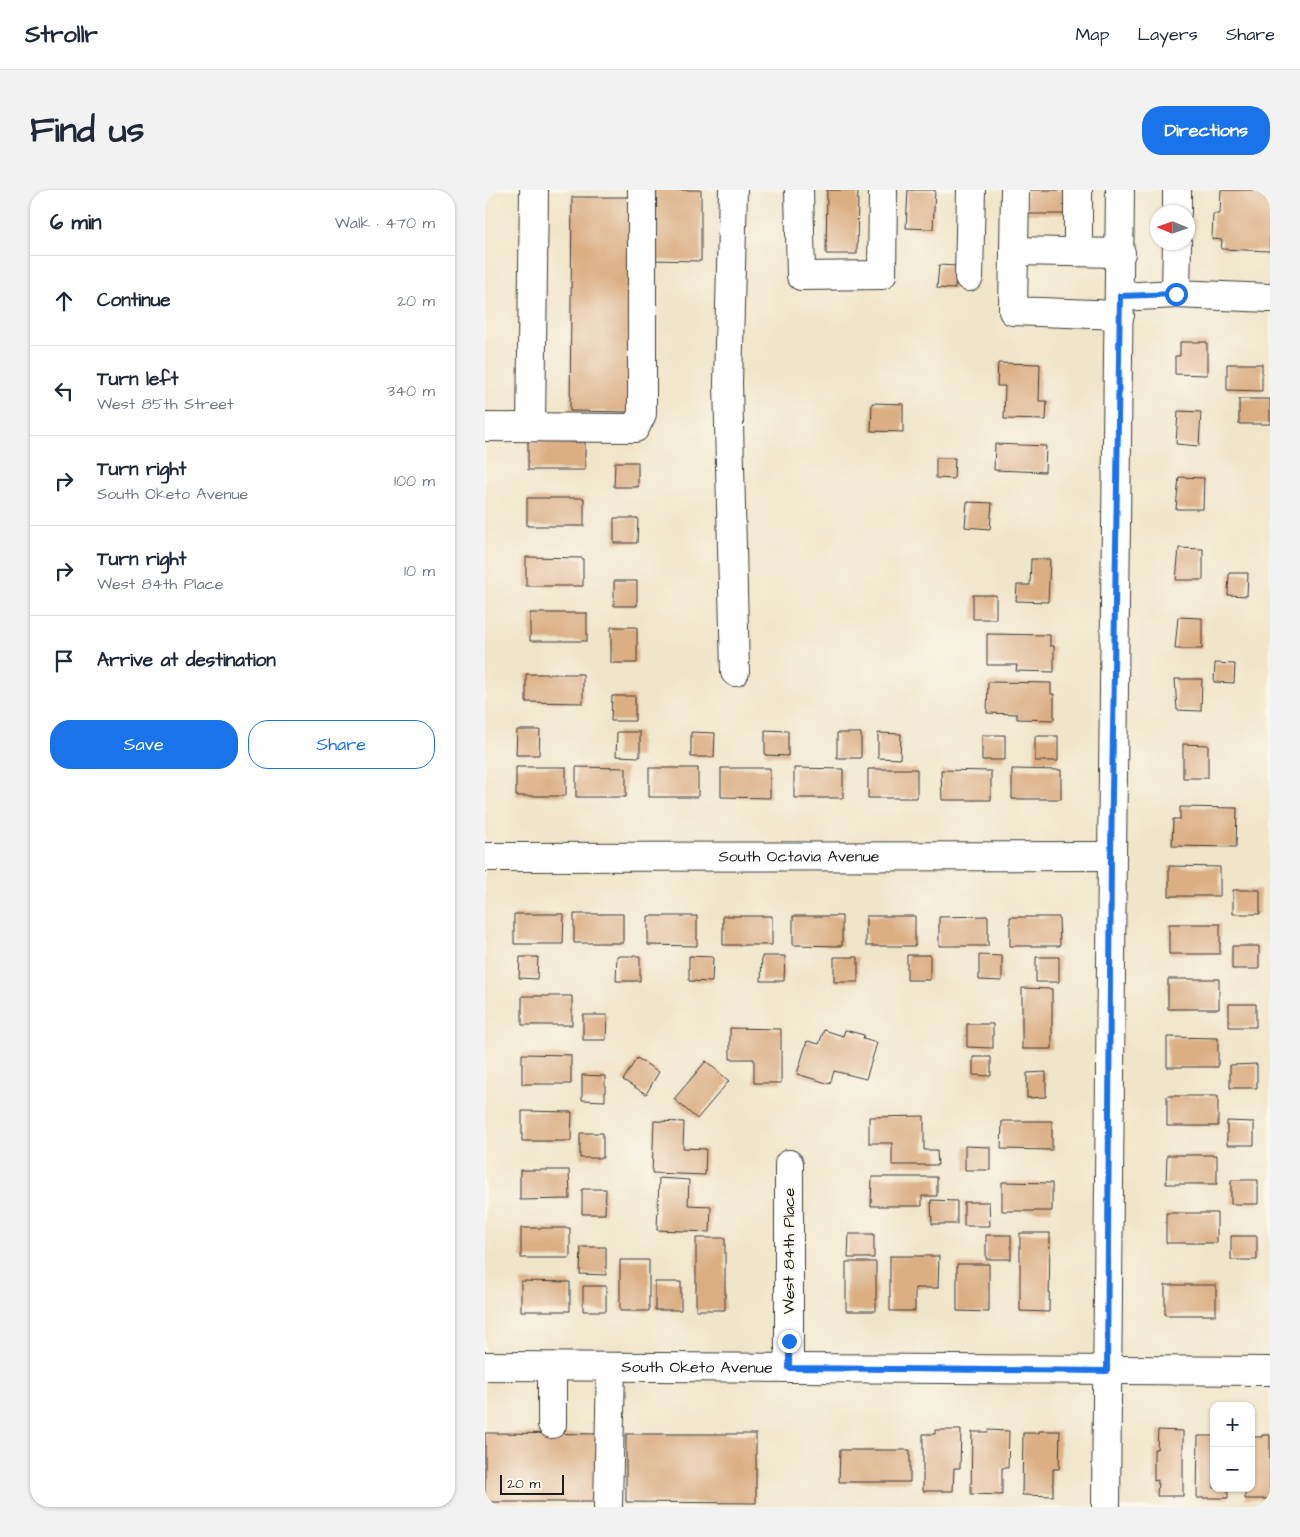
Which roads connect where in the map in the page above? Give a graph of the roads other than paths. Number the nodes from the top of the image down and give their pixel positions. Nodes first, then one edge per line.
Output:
1 (534, 190) edge
2 (642, 190) edge
3 (733, 190) edge
4 (799, 190) edge
5 (883, 190) edge
6 (971, 190) edge
7 (1015, 190) edge
8 (1078, 190) edge
9 (1120, 190) edge
10 (1177, 190) edge
11 (1177, 205) edge
12 (1177, 250) edge
13 (1014, 251) junction
14 (1078, 252) junction
15 (1121, 253) junction
16 (969, 277) dead end
17 (1176, 294) junction
18 (1270, 298) edge
19 (1120, 306) junction
20 (485, 427) edge
21 (531, 427) junction
22 (735, 672) dead end
23 (1111, 856) junction
24 (485, 857) edge
25 (789, 1164) dead end
26 (485, 1366) edge
27 (552, 1367) junction
28 (611, 1367) junction
29 (789, 1368) junction
30 (1107, 1371) junction
31 (1270, 1371) edge
32 (552, 1424) dead end
33 (607, 1507) edge
34 (1106, 1507) edge

1 - 21 street
2 - 21 street
3 - 22 street
4 - 5 street
6 - 16 street
7 - 13 street
8 - 14 street
9 - 15 street
10 - 11 street
12 - 17 street
13 - 14 street
13 - 19 street
14 - 15 street
15 - 19 street
17 - 18 street
17 - 19 street
19 - 23 street
20 - 21 street
23 - 24 street, South Octavia Avenue
23 - 30 street
25 - 29 street, West 84th Place
26 - 27 street, South Oketo Avenue
27 - 28 street, South Oketo Avenue
27 - 32 street
28 - 29 street, South Oketo Avenue
28 - 33 street
29 - 30 street, South Oketo Avenue
30 - 31 street, South Oketo Avenue
30 - 34 street

